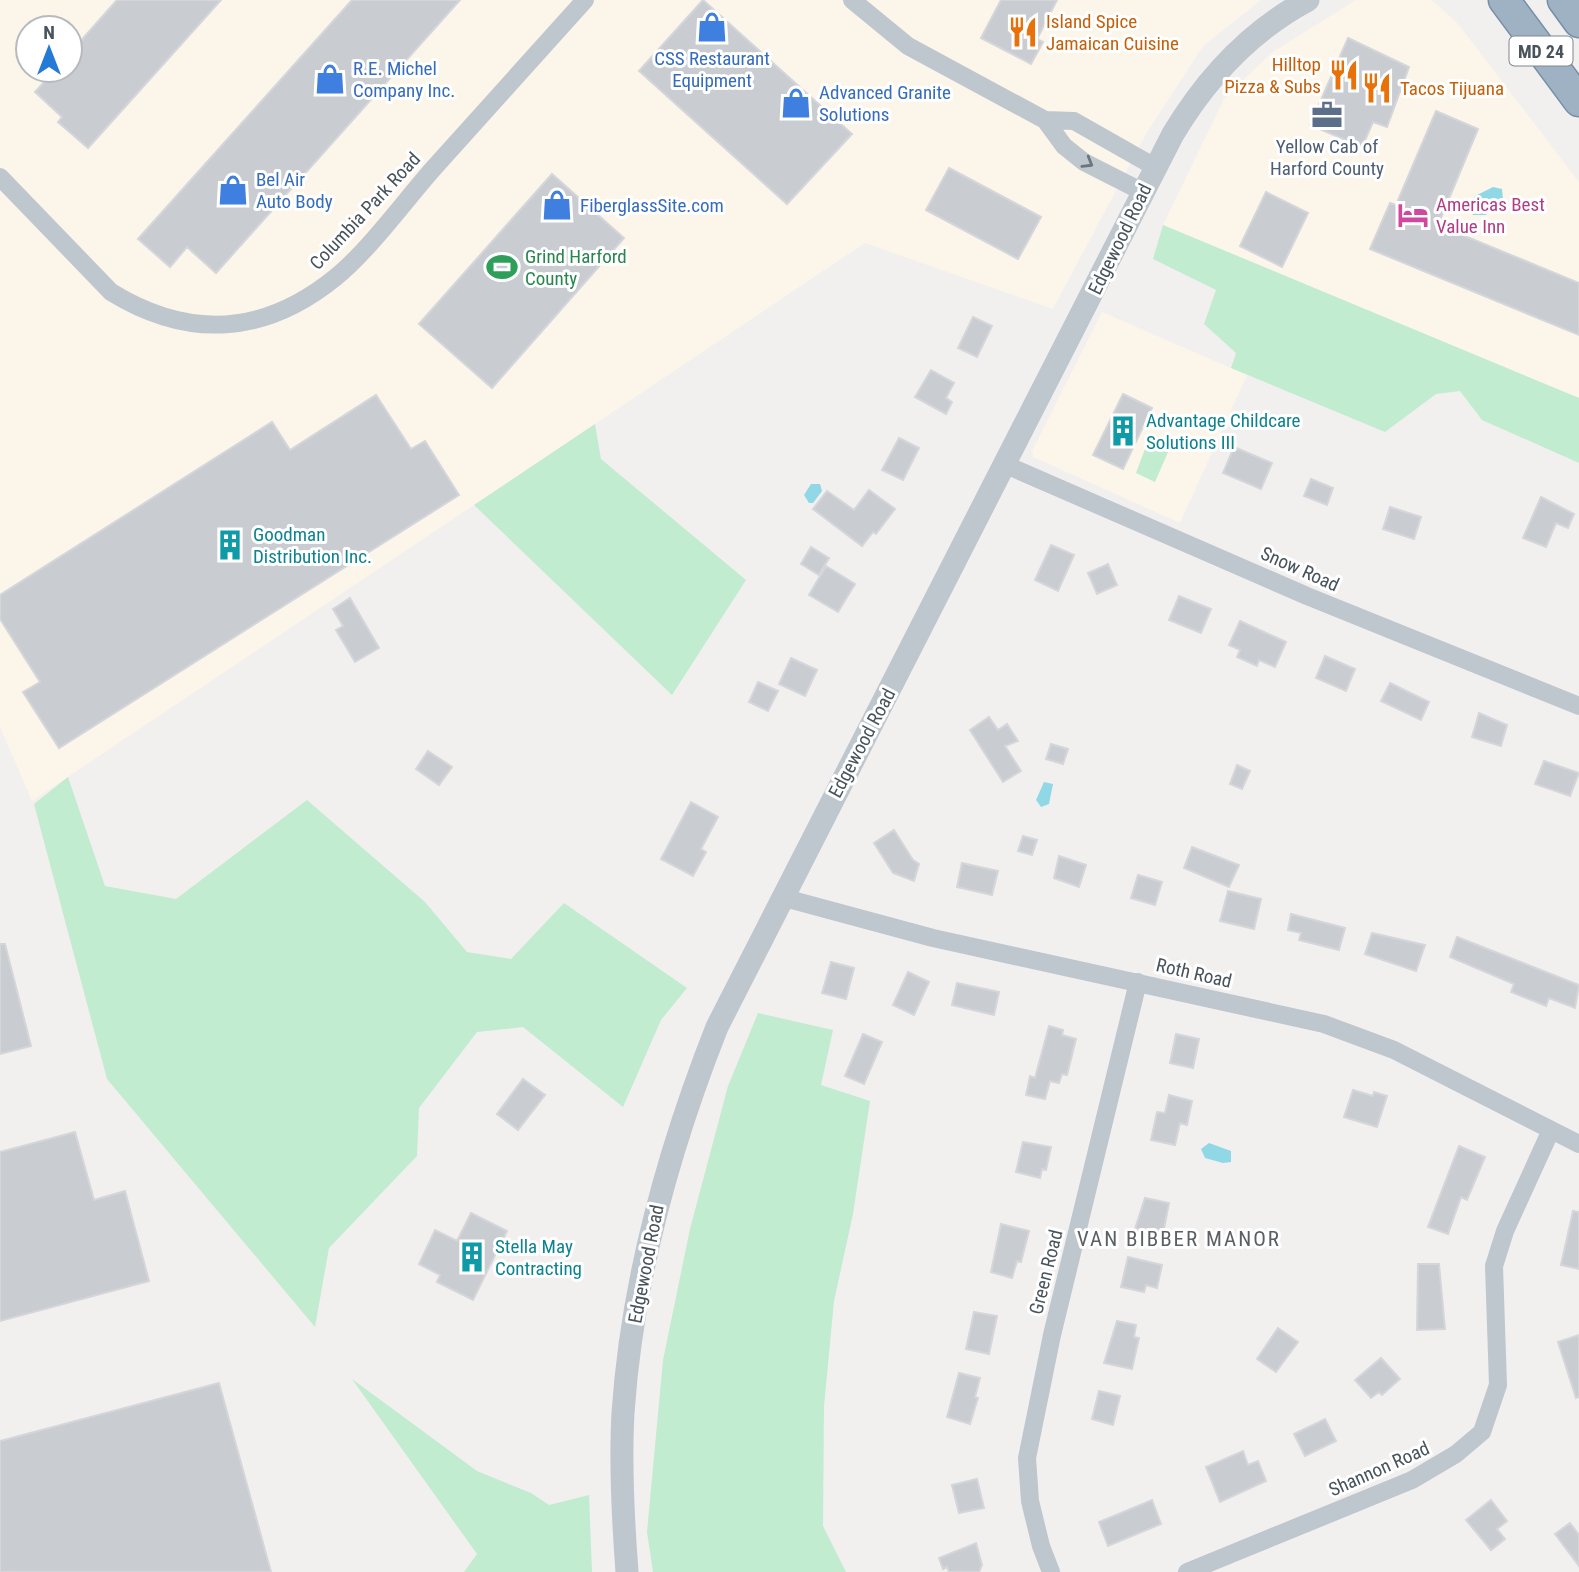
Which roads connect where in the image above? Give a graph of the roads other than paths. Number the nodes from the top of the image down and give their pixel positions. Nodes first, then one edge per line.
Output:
1 (584, 0) edge
2 (852, 0) edge
3 (1307, 0) edge
4 (1504, 0) edge
5 (1563, 0) edge
6 (1579, 22) edge
7 (1579, 101) edge
8 (1045, 120) junction
9 (1155, 167) junction
10 (0, 177) edge
11 (1143, 192) junction
12 (1006, 465) junction
13 (1579, 706) edge
14 (781, 897) junction
15 (1139, 982) junction
16 (1551, 1130) junction
17 (1579, 1144) edge
18 (627, 1572) edge
19 (1051, 1572) edge
20 (1186, 1572) edge

1 - 10 street, Columbia Park Road
2 - 8 street
3 - 9 street, Edgewood Road
4 - 7 highway, MD 24
5 - 6 highway, MD 24
8 - 9 street
8 -> 11 street
9 - 11 street, Edgewood Road
11 - 12 street, Edgewood Road
12 - 13 street, Snow Road
12 - 14 street, Edgewood Road
14 - 15 street, Roth Road
14 - 18 street, Edgewood Road
15 - 16 street, Roth Road
15 - 19 street, Green Road
16 - 17 street, Roth Road
16 - 20 street, Shannon Road

